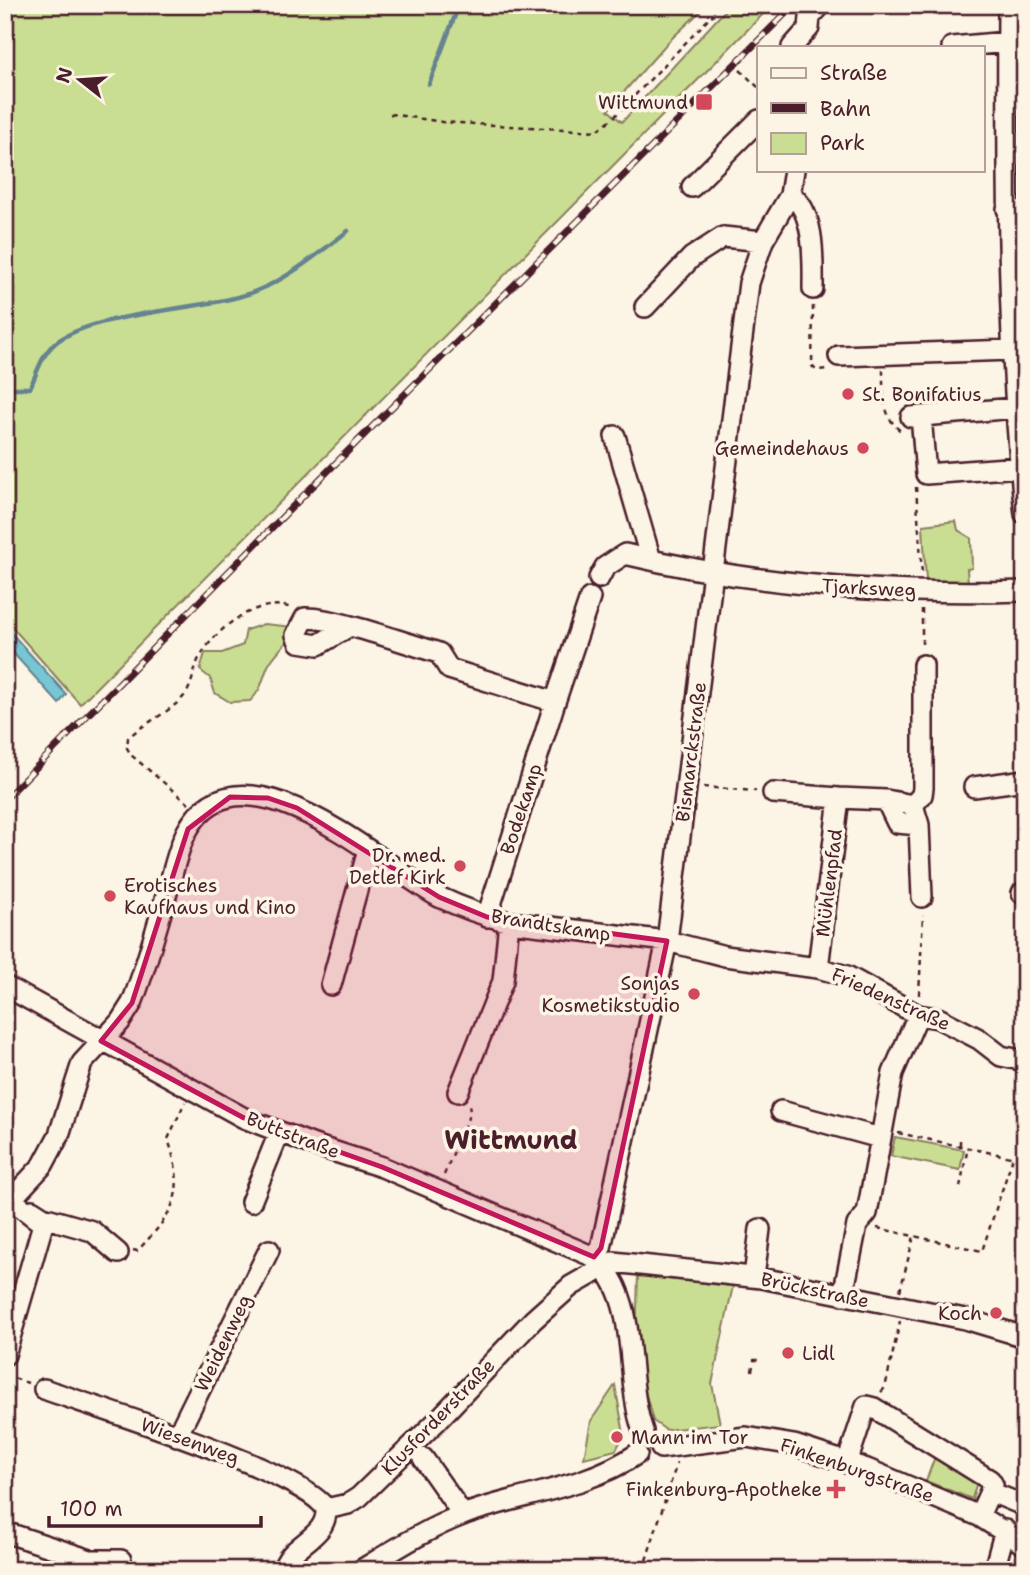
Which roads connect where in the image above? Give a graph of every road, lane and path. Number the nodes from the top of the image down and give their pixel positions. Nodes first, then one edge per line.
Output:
1 (722, 5) edge
2 (821, 5) edge
3 (1007, 5) edge
4 (1007, 42) junction
5 (793, 46) edge
6 (963, 46) edge
7 (740, 70) dead end
8 (757, 86) edge
9 (390, 114) dead end
10 (757, 122) edge
11 (794, 172) edge
12 (692, 187) dead end
13 (790, 195) junction
14 (1016, 210) edge
15 (762, 242) junction
16 (814, 289) joint
17 (645, 307) dead end
18 (1016, 354) edge
19 (840, 362) joint
20 (880, 366) dead end
21 (1015, 408) junction
22 (912, 422) junction
23 (615, 436) dead end
24 (1020, 467) junction
25 (916, 480) dead end
26 (1025, 514) edge
27 (651, 560) junction
28 (713, 574) junction
29 (599, 578) dead end
30 (922, 591) junction
31 (1025, 591) edge
32 (590, 598) dead end
33 (306, 618) junction
34 (348, 627) junction
35 (923, 665) joint
36 (555, 702) junction
37 (1025, 780) edge
38 (687, 787) junction
39 (974, 787) dead end
40 (773, 793) joint
41 (839, 798) junction
42 (886, 800) junction
43 (913, 804) junction
44 (201, 814) junction
45 (919, 825) junction
46 (368, 850) junction
47 (922, 897) joint
48 (487, 917) junction
49 (509, 922) junction
50 (667, 941) junction
51 (818, 968) junction
52 (331, 985) dead end
53 (5, 986) edge
54 (918, 1014) junction
55 (101, 1041) junction
56 (1025, 1061) edge
57 (191, 1090) junction
58 (458, 1092) joint
59 (781, 1111) dead end
60 (279, 1133) junction
61 (960, 1136) dead end
62 (883, 1138) junction
63 (960, 1146) junction
64 (968, 1147) junction
65 (1013, 1157) junction
66 (1025, 1160) edge
67 (960, 1188) dead end
68 (437, 1191) junction
69 (11, 1201) edge
70 (251, 1202) dead end
71 (857, 1225) junction
72 (760, 1228) dead end
73 (914, 1236) junction
74 (269, 1250) dead end
75 (118, 1254) joint
76 (599, 1261) junction
77 (754, 1277) junction
78 (843, 1295) junction
79 (899, 1308) junction
80 (1025, 1337) edge
81 (5, 1355) edge
82 (758, 1360) dead end
83 (1025, 1365) edge
84 (752, 1371) dead end
85 (5, 1375) edge
86 (1019, 1379) dead end
87 (44, 1389) joint
88 (866, 1406) junction
89 (643, 1431) junction
90 (177, 1436) junction
91 (669, 1447) junction
92 (637, 1454) junction
93 (423, 1458) dead end
94 (847, 1463) junction
95 (991, 1492) junction
96 (1025, 1506) edge
97 (326, 1509) junction
98 (463, 1515) junction
99 (979, 1516) junction
100 (1005, 1530) junction
101 (5, 1532) edge
102 (1025, 1534) edge
103 (1025, 1545) edge
104 (121, 1560) dead end
105 (283, 1570) edge
106 (361, 1570) edge
107 (643, 1570) edge
108 (994, 1570) edge

1 - 9 path
2 - 5 street
3 - 4 street
4 - 6 street
4 - 14 street
7 - 8 path
10 - 12 street
11 - 13 street
13 - 15 street, Bismarckstraße
13 - 16 street
14 - 18 street
15 - 17 street
15 - 28 street, Bismarckstraße
16 - 19 path
18 - 19 street
18 - 21 street
20 - 22 path
21 - 22 street
21 - 24 street
22 - 24 street
23 - 27 street
24 - 26 street
25 - 30 path
27 - 28 street, Tjarksweg
27 - 29 street, Tjarksweg
28 - 30 street, Tjarksweg
28 - 38 street, Bismarckstraße
30 - 31 street, Tjarksweg
30 - 35 path
32 - 36 street, Bodekamp
33 - 34 street
33 - 34 street
33 - 44 path
34 - 36 street
35 - 43 street
36 - 48 street, Bodekamp
37 - 39 street
38 - 40 path
38 - 50 street, Bismarckstraße
40 - 41 street
41 - 42 street
41 - 51 street, Mühlenpfad
42 - 43 street
42 - 45 street
43 - 45 street
44 - 46 street, Brandtskamp
44 - 55 street, Brandtskamp
45 - 47 street
46 - 48 street, Brandtskamp
46 - 52 street
47 - 54 path
48 - 49 street, Brandtskamp
49 - 50 street, Brandtskamp
49 - 58 street
50 - 51 street, Friedenstraße
50 - 76 street, Bismarckstraße
51 - 54 street, Friedenstraße
53 - 55 street, Buttstraße
54 - 56 street, Friedenstraße
54 - 62 street
55 - 57 street, Buttstraße
55 - 69 street, Brandtskamp
57 - 60 street, Buttstraße
57 - 75 path
58 - 68 path
59 - 62 street
60 - 68 street, Buttstraße
60 - 70 street
61 - 63 path
62 - 63 path
62 - 71 street
63 - 64 path
64 - 65 path
64 - 67 path
65 - 66 path
65 - 73 path
68 - 76 street, Buttstraße
69 - 75 street
69 - 81 street
71 - 73 path
71 - 78 street
72 - 77 street
73 - 79 path
74 - 90 street, Weidenweg
76 - 77 street, Brückstraße
76 - 89 street
76 - 97 street, Klusforderstraße
77 - 78 street, Brückstraße
78 - 79 street, Brückstraße
79 - 80 street, Brückstraße
79 - 88 path
82 - 84 path
83 - 86 path
85 - 87 path
87 - 90 street, Wiesenweg
88 - 94 street
88 - 95 street
89 - 91 street
89 - 92 street
90 - 97 street, Wiesenweg
91 - 92 street, Finkenburgstraße
91 - 94 street, Finkenburgstraße
91 - 107 path
92 - 98 street, Finkenburgstraße
93 - 98 street
94 - 99 street, Finkenburgstraße
95 - 96 street
95 - 99 street
97 - 105 street
98 - 106 street, Finkenburgstraße
99 - 100 street, Finkenburgstraße
100 - 102 street, Finkenburgstraße
100 - 103 street, Finkenburgstraße
100 - 108 street
101 - 104 street

